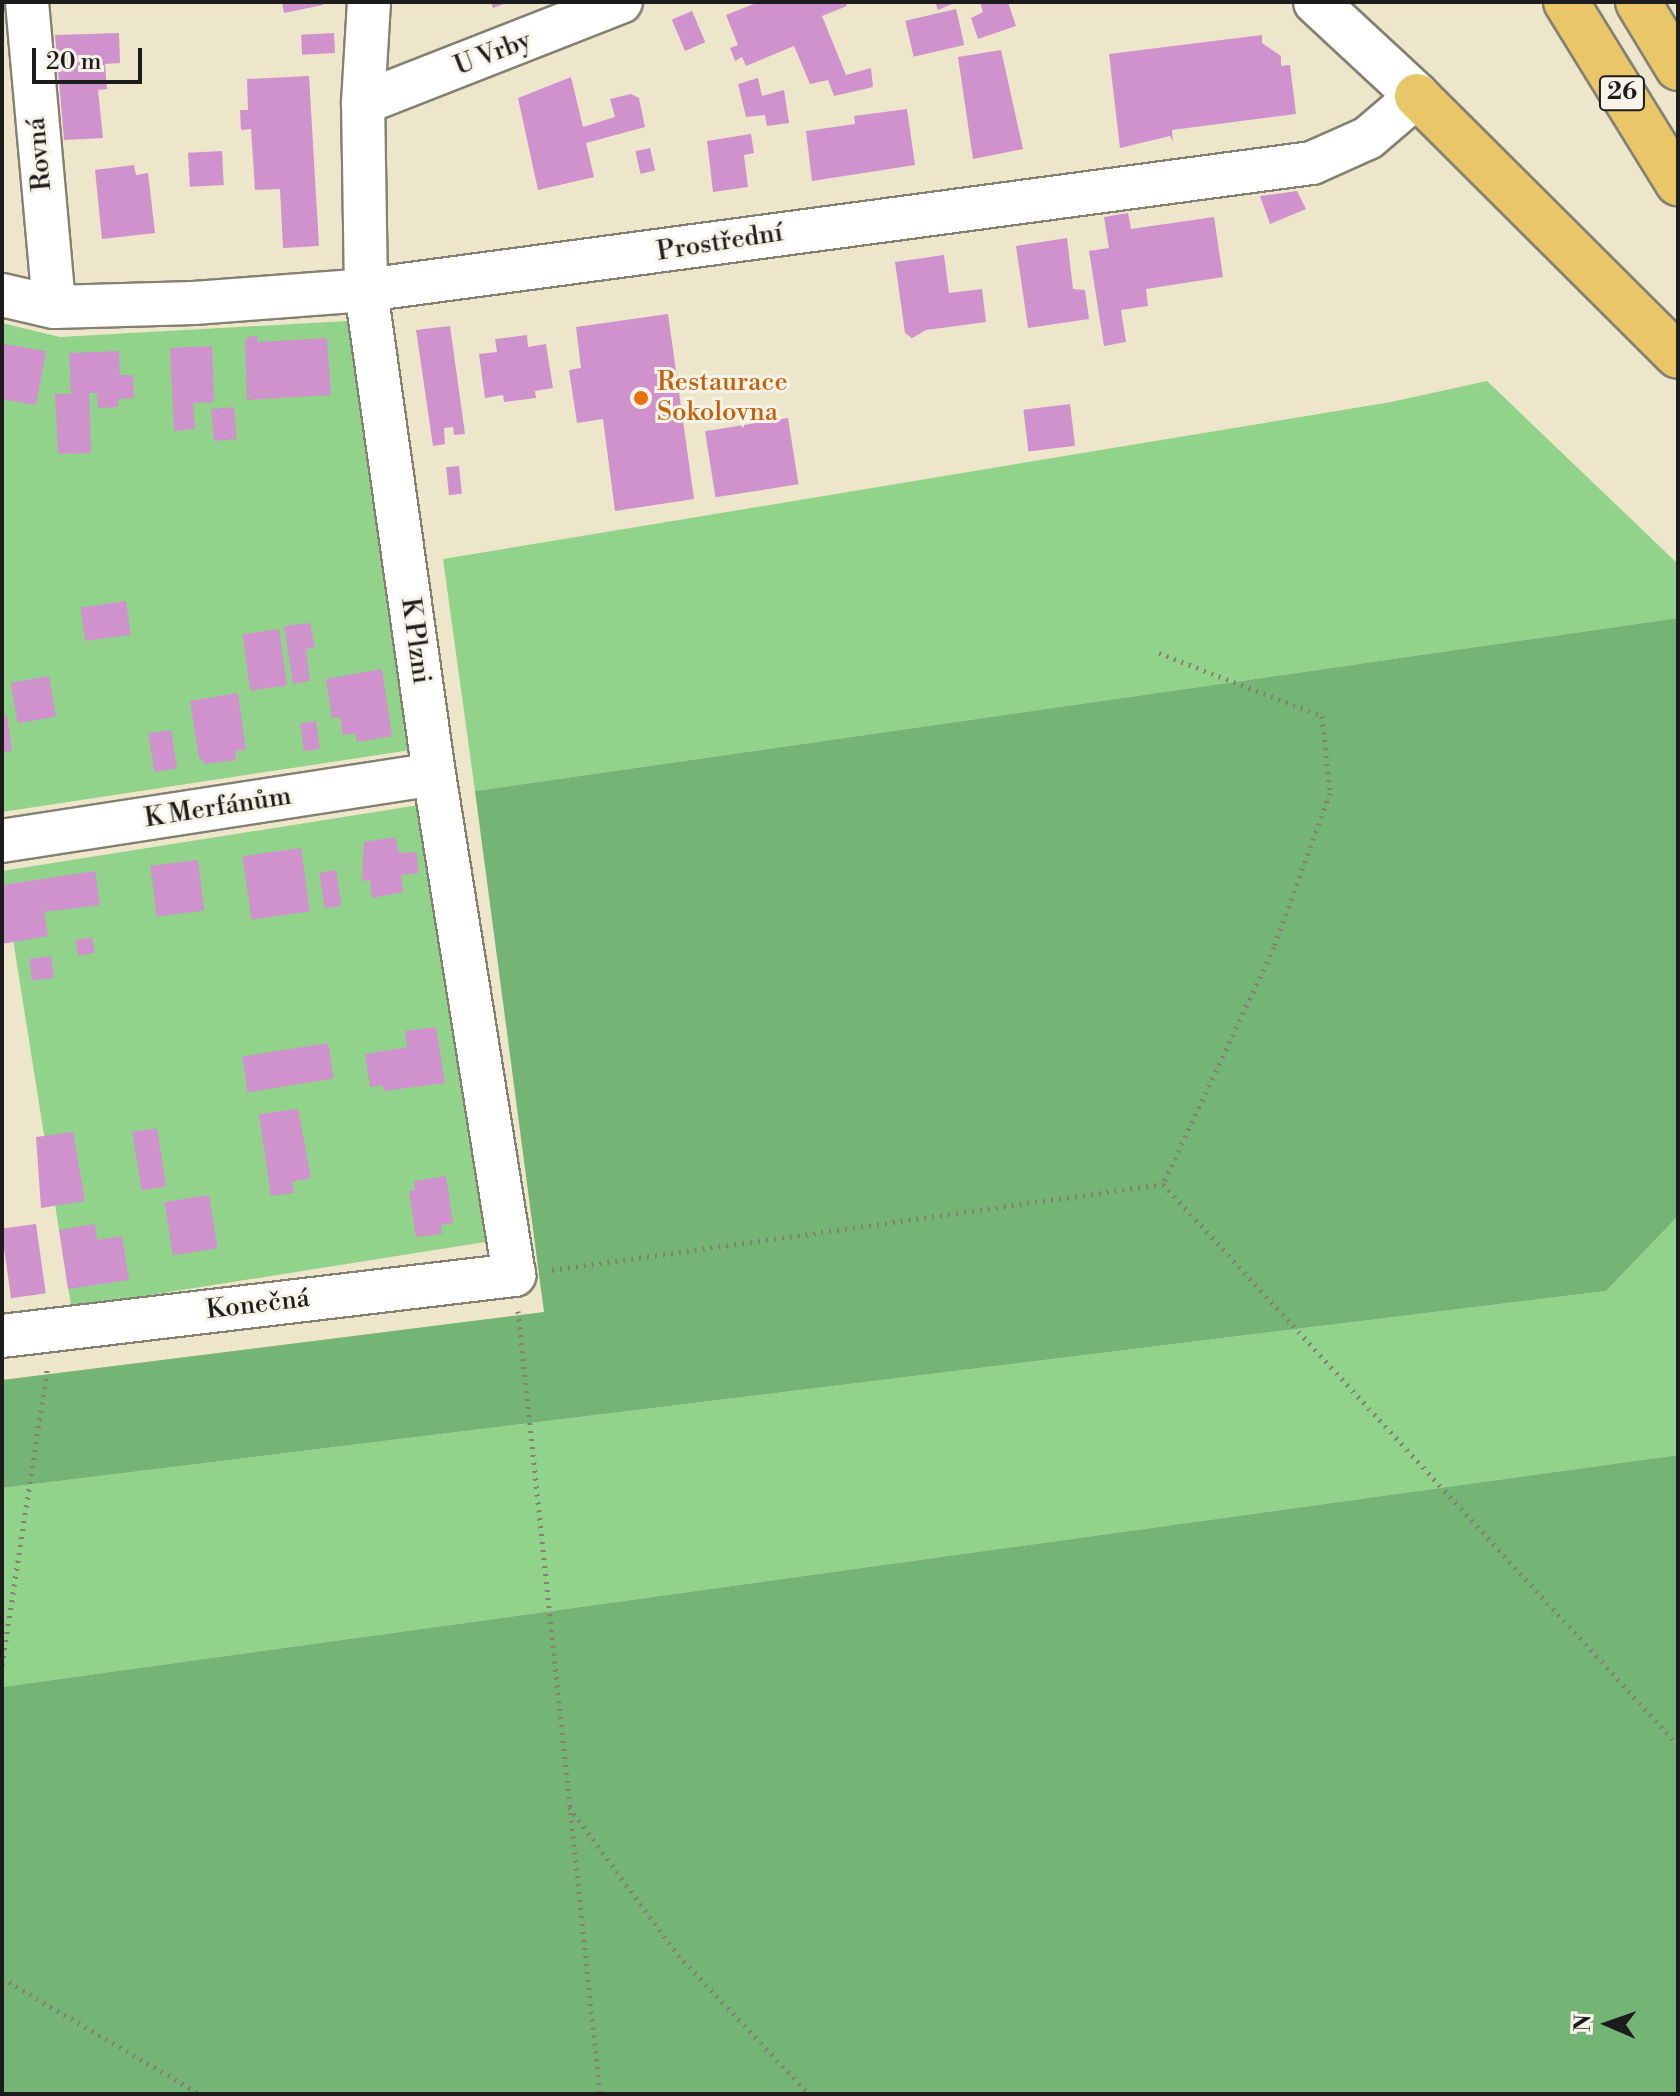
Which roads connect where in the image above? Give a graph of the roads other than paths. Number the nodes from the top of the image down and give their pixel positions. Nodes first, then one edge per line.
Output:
1 (27, 2) edge
2 (369, 2) edge
3 (621, 2) edge
4 (1316, 2) edge
5 (1566, 2) edge
6 (1638, 2) edge
7 (1678, 68) edge
8 (1417, 96) junction
9 (363, 103) junction
10 (1678, 183) edge
11 (366, 290) junction
12 (2, 295) edge
13 (54, 307) junction
14 (1678, 356) edge
15 (434, 774) junction
16 (2, 841) edge
17 (514, 1275) joint
18 (2, 1336) edge

1 - 13 street, Rovná
2 - 9 street, K Plzni
3 - 9 street, U Vrby
4 - 8 street
5 - 10 highway, 26
6 - 7 highway, 26
8 - 11 street, Prostřední
8 - 14 highway
9 - 11 street, K Plzni
11 - 13 street, Prostřední
11 - 15 street, K Plzni
12 - 13 street, Prostřední
15 - 16 street, K Merfánům
15 - 17 street, K Plzni
17 - 18 street, Konečná

